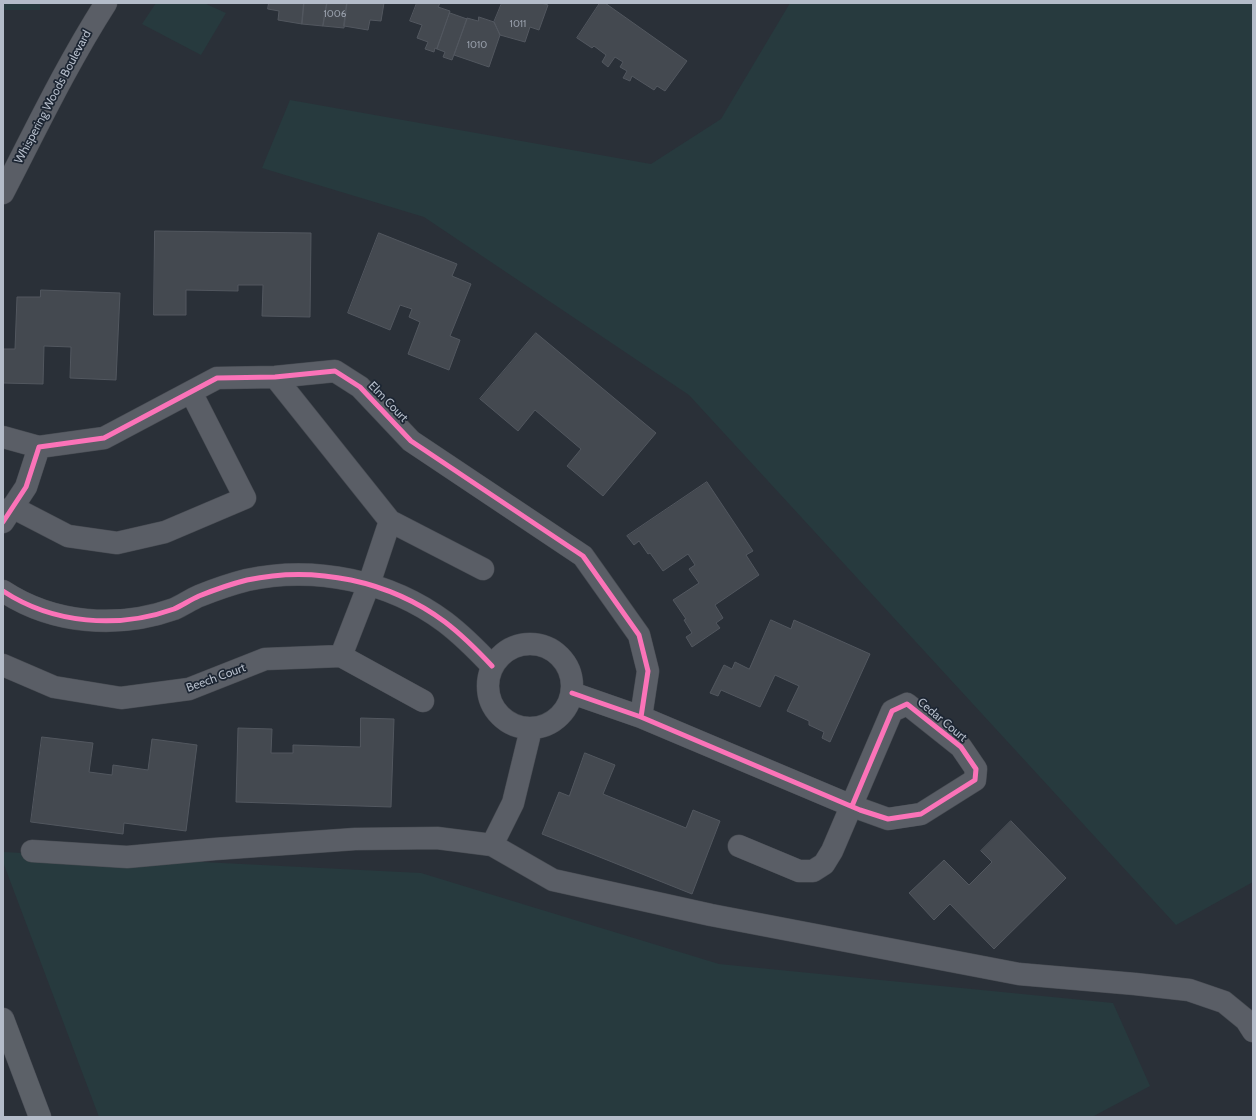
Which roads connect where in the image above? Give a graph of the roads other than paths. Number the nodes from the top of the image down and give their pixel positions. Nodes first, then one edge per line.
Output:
1 (106, 3) edge
2 (3, 193) edge
3 (274, 377) junction
4 (192, 392) junction
5 (3, 437) edge
6 (39, 447) junction
7 (8, 515) edge
8 (390, 521) junction
9 (483, 568) dead end
10 (369, 584) junction
11 (3, 591) edge
12 (341, 656) junction
13 (3, 665) edge
14 (492, 666) junction
15 (572, 693) junction
16 (423, 700) dead end
17 (640, 717) junction
18 (531, 729) junction
19 (852, 806) junction
20 (492, 845) junction
21 (739, 846) dead end
22 (32, 851) dead end
23 (3, 1019) edge
24 (1253, 1031) edge
25 (40, 1117) edge

1 - 2 street, Whispering Woods Boulevard
3 - 4 street, Elm Court
3 - 8 street
3 - 17 street, Elm Court
4 - 6 street, Elm Court
4 - 7 street
5 - 6 street, Elm Court
6 - 7 street
8 - 9 street
8 - 10 street
10 - 11 street
10 - 12 street
10 - 14 street
12 - 13 street, Beech Court
12 - 16 street
14 - 15 street
14 - 18 street
15 - 17 street, Cedar Court
15 - 18 street
17 - 19 street, Cedar Court
18 - 20 street
19 - 19 street, Cedar Court
19 - 21 street
20 - 22 street
20 - 24 street
23 - 25 main road

